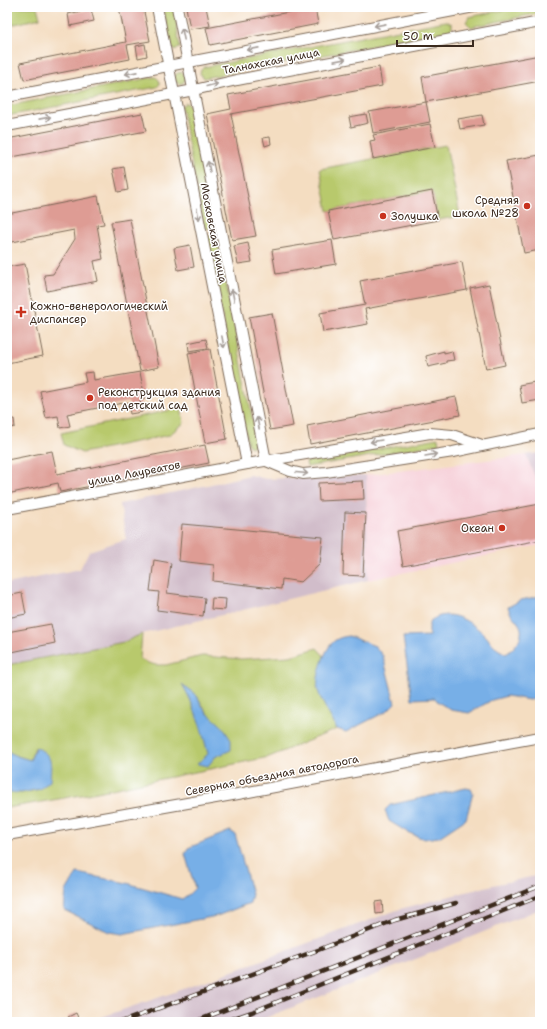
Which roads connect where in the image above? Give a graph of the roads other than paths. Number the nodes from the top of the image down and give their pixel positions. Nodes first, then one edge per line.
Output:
1 (157, 7) edge
2 (178, 7) edge
3 (474, 7) edge
4 (540, 22) edge
5 (188, 62) junction
6 (169, 66) junction
7 (194, 90) junction
8 (174, 94) junction
9 (7, 97) edge
10 (7, 126) edge
11 (540, 434) edge
12 (482, 445) junction
13 (266, 461) junction
14 (247, 464) junction
15 (7, 509) edge
16 (540, 737) edge
17 (7, 835) edge

1 - 6 street, Московская улица
5 -> 2 street, Московская улица
3 -> 5 street, Талнахская улица
7 -> 4 street, Талнахская улица
5 - 6 street, Талнахская улица
5 - 7 street, Московская улица
6 - 8 street, Московская улица
6 -> 9 street, Талнахская улица
7 - 8 street, Талнахская улица
13 -> 7 street, Московская улица
10 -> 8 street, Талнахская улица
8 -> 14 street, Московская улица
11 - 12 street, улица Лауреатов
12 -> 13 street, улица Лауреатов
13 -> 12 street, улица Лауреатов
13 - 14 street, улица Лауреатов
14 - 15 street, улица Лауреатов
16 - 17 street, Северная объездная автодорога

